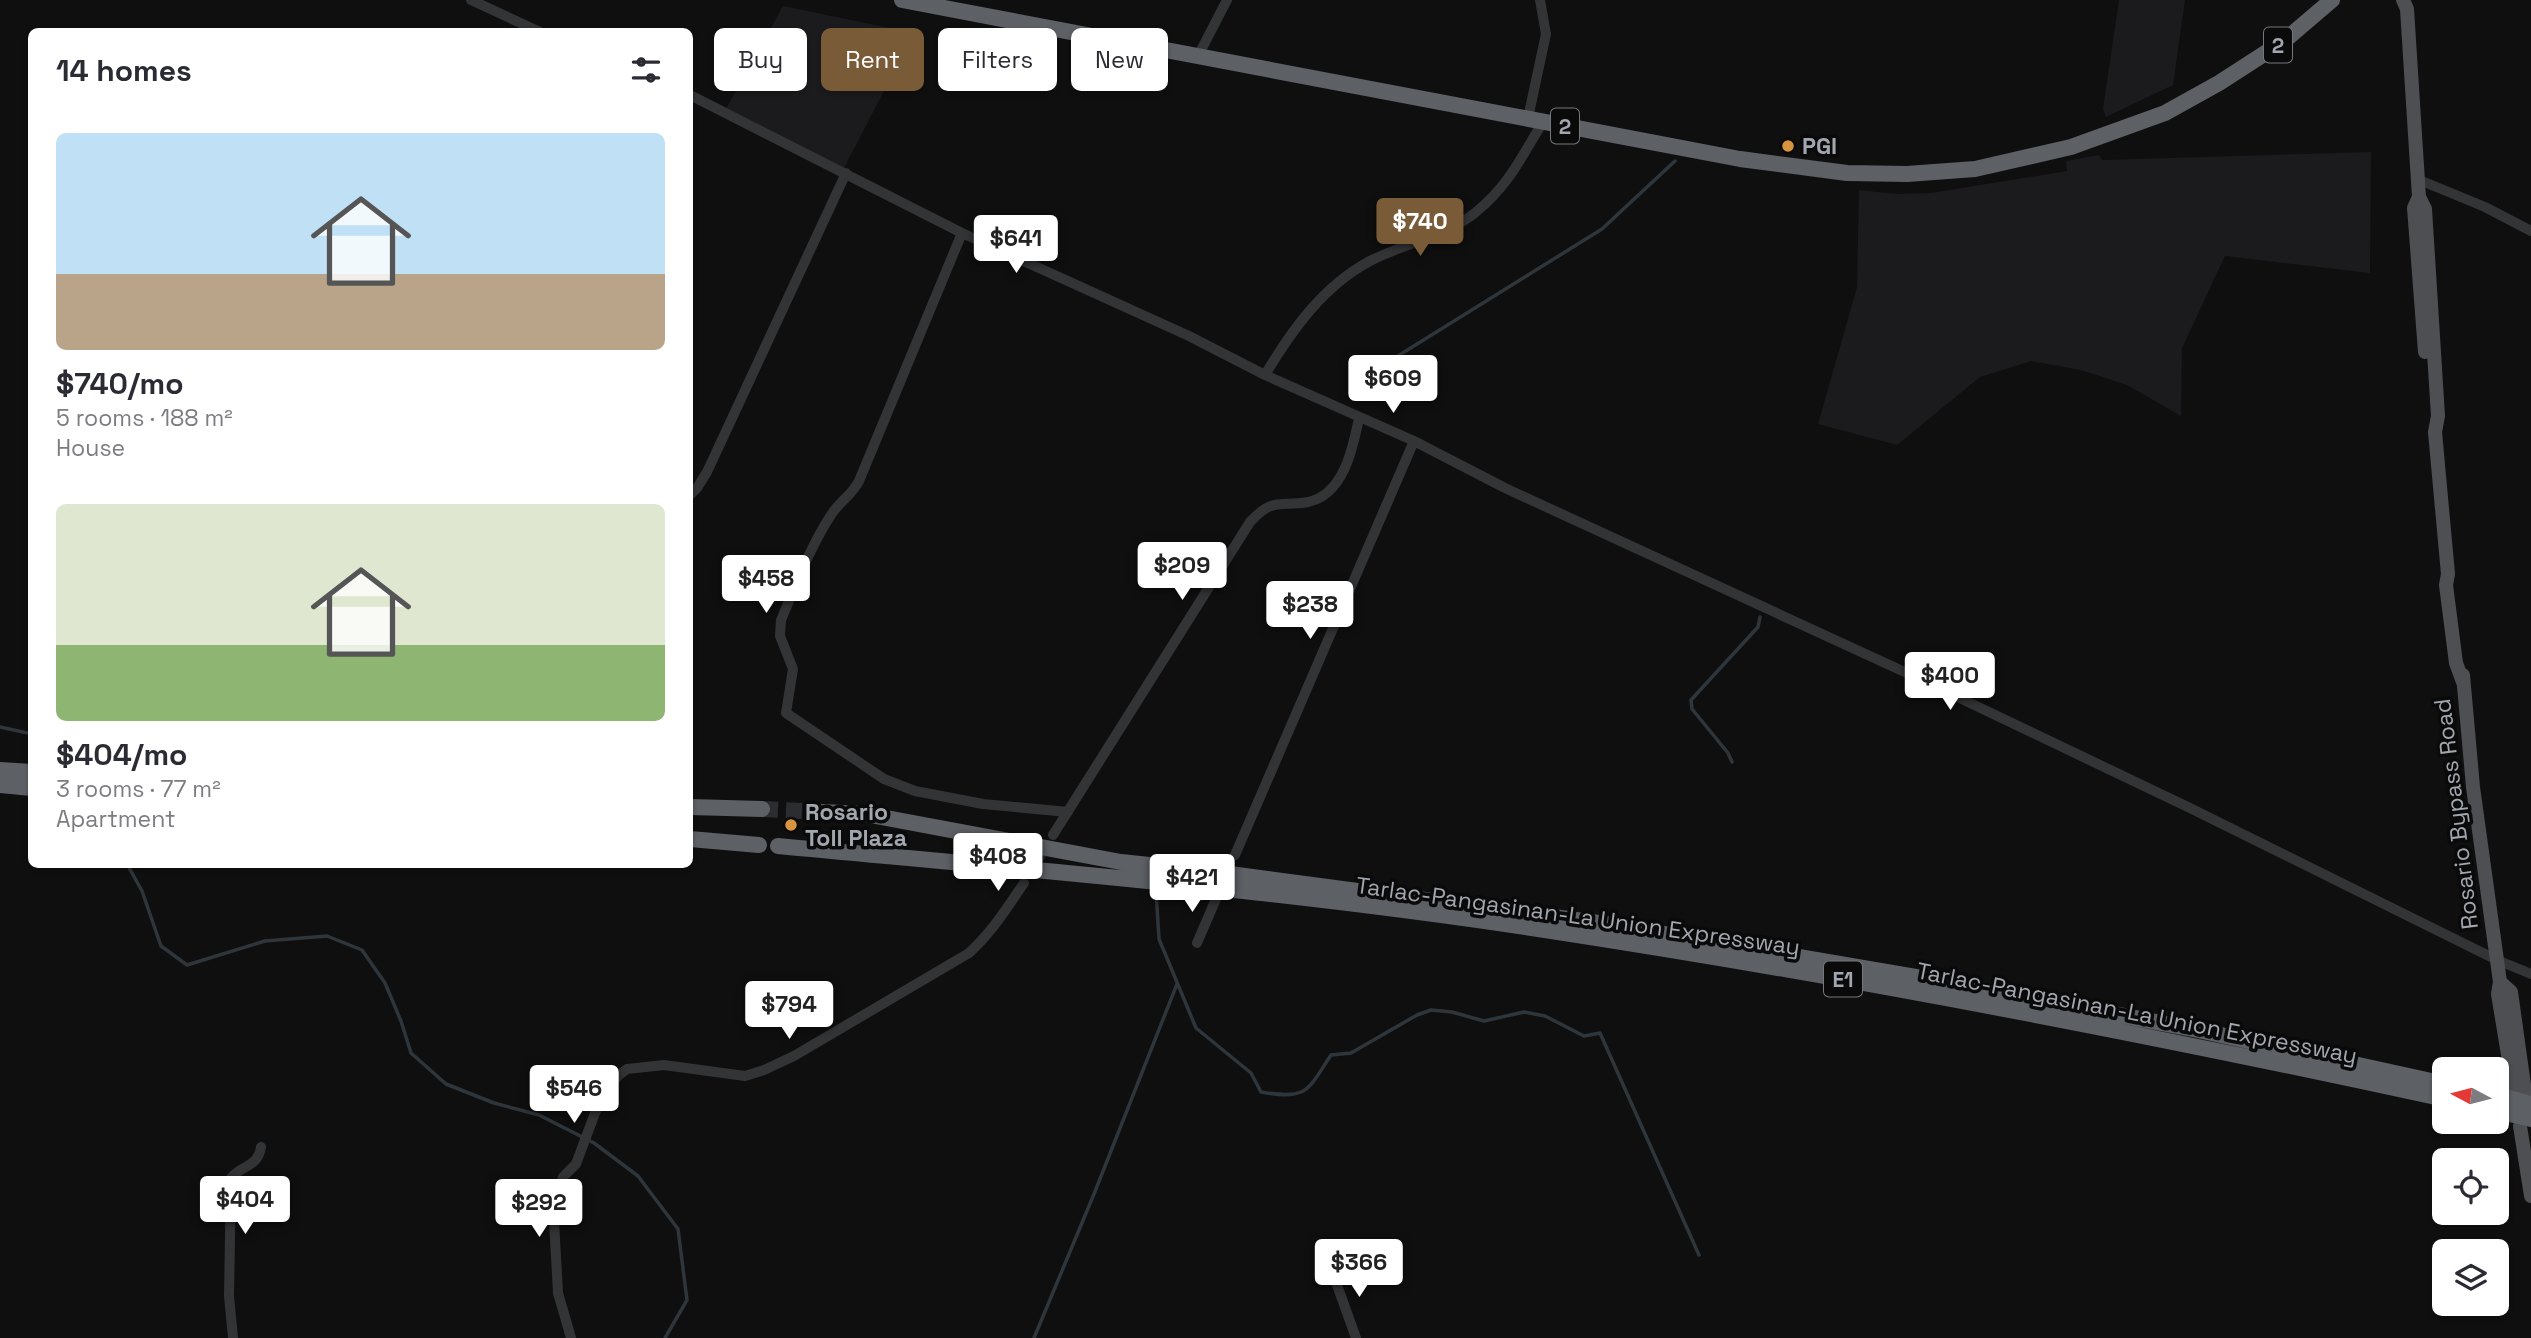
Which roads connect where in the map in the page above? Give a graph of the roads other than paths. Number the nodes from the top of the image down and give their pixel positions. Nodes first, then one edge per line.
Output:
1 (471, 0) edge
2 (902, 0) edge
3 (1227, 0) edge
4 (1540, 0) edge
5 (2332, 0) edge
6 (2403, 0) edge
7 (531, 28) edge
8 (1198, 55) junction
9 (693, 97) edge
10 (1536, 120) junction
11 (846, 173) junction
12 (2417, 178) junction
13 (2531, 231) edge
14 (962, 233) junction
15 (1265, 375) junction
16 (1359, 418) junction
17 (1414, 442) junction
18 (693, 492) edge
19 (0, 770) edge
20 (28, 772) edge
21 (0, 785) edge
22 (28, 788) edge
23 (693, 807) edge
24 (762, 809) tunnel mouth
25 (822, 812) tunnel mouth
26 (1068, 812) junction
27 (1053, 835) tunnel mouth
28 (693, 839) edge
29 (759, 845) dead end
30 (778, 846) dead end
31 (1235, 855) dead end
32 (1024, 883) tunnel mouth
33 (1216, 899) dead end
34 (1198, 943) dead end
35 (2497, 960) junction
36 (2531, 974) edge
37 (2432, 1081) edge
38 (2432, 1096) edge
39 (2524, 1096) edge
40 (2510, 1118) edge
41 (2528, 1128) edge
42 (261, 1147) dead end
43 (2531, 1196) edge
44 (1332, 1271) dead end
45 (233, 1338) edge
46 (571, 1338) edge
47 (1356, 1338) edge

1 - 7 street
2 - 8 highway, 2
3 - 8 street
4 - 10 street
5 - 10 highway, 2
6 - 12 main road, Rosario Bypass Road
8 - 10 highway, 2
9 - 11 street
10 - 15 street
11 - 14 street
11 - 18 street
12 - 13 street
12 - 35 main road, Rosario Bypass Road
14 - 15 street
14 - 26 street
15 - 16 street
16 - 17 street
16 - 26 street
17 - 31 street
17 - 35 street
19 - 20 highway
21 - 22 highway
23 - 24 highway
25 - 37 highway, Tarlac-Pangasinan-La Union Expressway / E1
26 - 27 street
28 - 29 highway
30 - 38 highway, Tarlac-Pangasinan-La Union Expressway / E1
32 - 46 street
33 - 34 street
35 - 36 street
35 - 39 main road, Rosario Bypass Road
40 - 41 highway
41 - 43 main road
42 - 45 street
44 - 47 street

